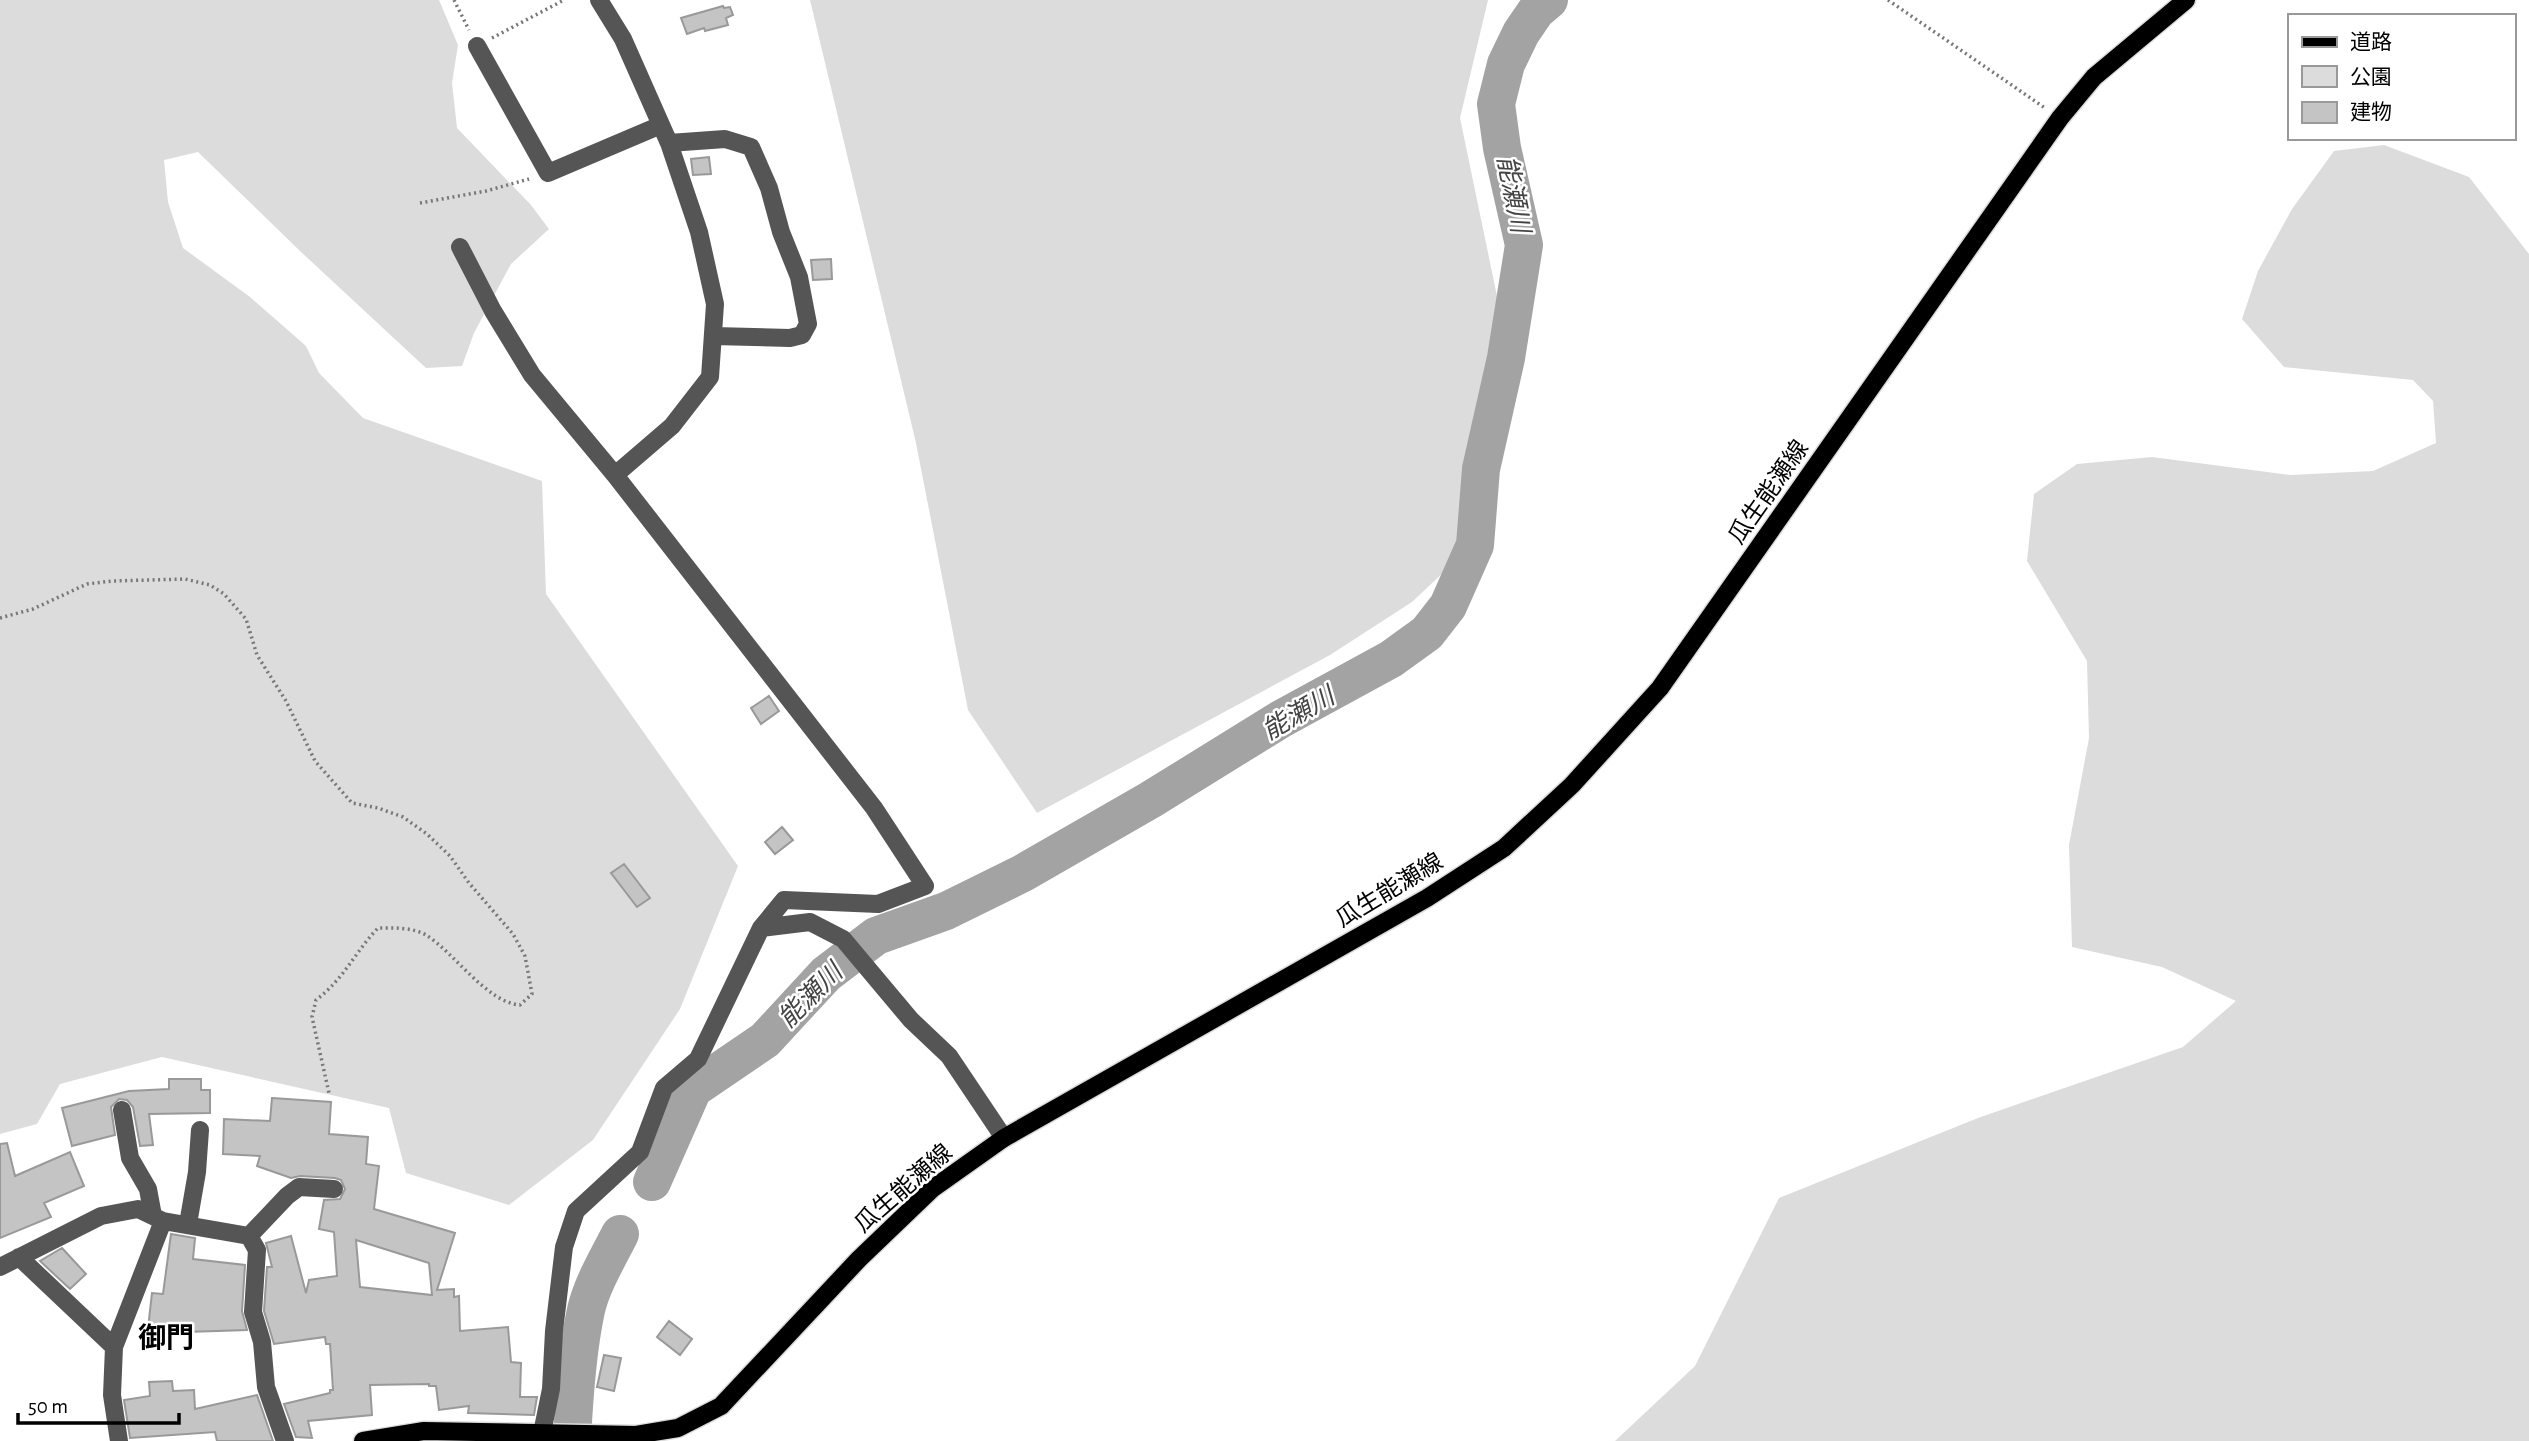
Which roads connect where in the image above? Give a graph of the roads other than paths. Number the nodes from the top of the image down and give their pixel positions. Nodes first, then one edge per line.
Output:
1 (598, 0) edge
2 (2186, 0) edge
3 (477, 46) road end
4 (661, 125) junction
5 (669, 143) junction
6 (460, 247) dead end
7 (714, 336) junction
8 (615, 475) junction
9 (761, 928) junction
10 (121, 1110) dead end
11 (200, 1130) dead end
12 (1004, 1138) junction
13 (334, 1189) dead end
14 (158, 1218) junction
15 (188, 1224) junction
16 (249, 1236) junction
17 (19, 1257) junction
18 (0, 1267) edge
19 (114, 1347) junction
20 (542, 1433) junction
21 (597, 1438) edge
22 (119, 1441) edge
23 (285, 1441) edge
24 (363, 1441) edge

1 - 4 street
2 - 12 main road, 瓜生能瀬線
3 - 4 street
4 - 5 street
5 - 7 street
5 - 7 street
6 - 8 street
7 - 8 street
8 - 9 street
9 - 12 street
9 - 20 street
10 - 14 street
11 - 15 street
12 - 21 main road, 瓜生能瀬線
13 - 16 street
14 - 15 street
14 - 17 street
14 - 19 street
15 - 16 street
16 - 23 street
17 - 18 street
17 - 19 street
19 - 22 street
20 - 21 main road, 瓜生能瀬線
20 - 24 main road, 瓜生能瀬線

